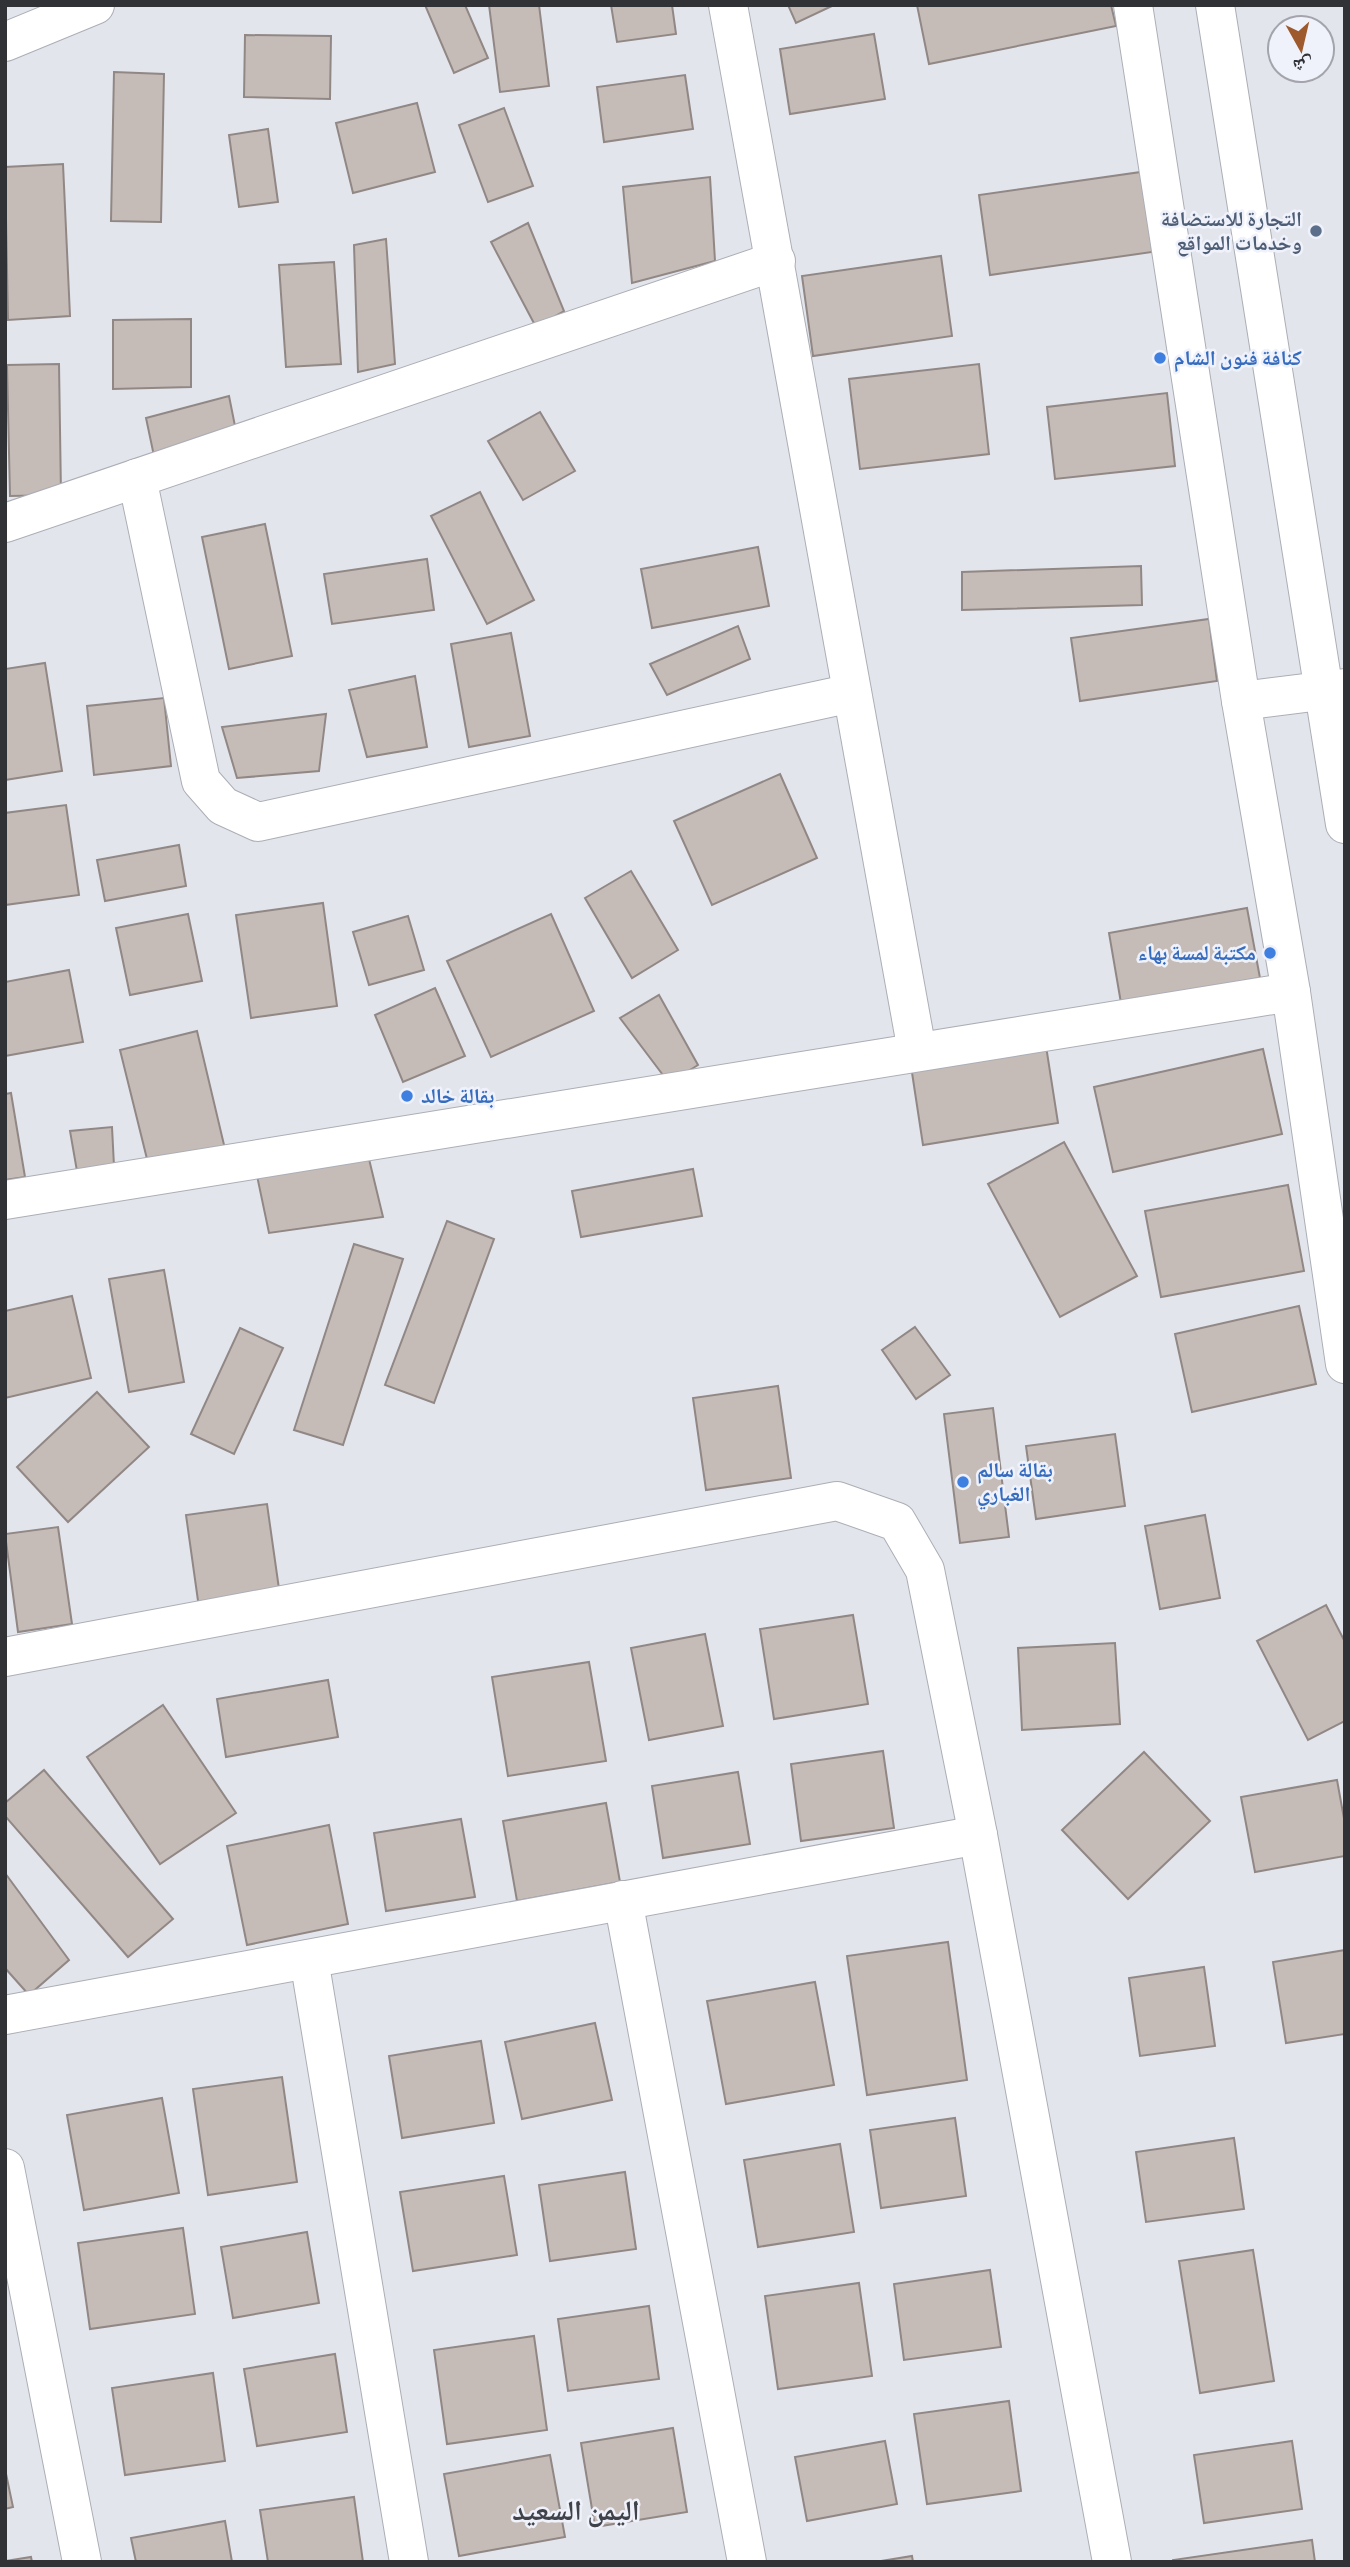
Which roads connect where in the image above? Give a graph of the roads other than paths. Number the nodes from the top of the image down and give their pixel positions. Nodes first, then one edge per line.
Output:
1 (95, 5) edge
2 (728, 5) edge
3 (1133, 5) edge
4 (1215, 5) edge
5 (5, 42) edge
6 (776, 261) junction
7 (137, 478) junction
8 (5, 523) edge
9 (1334, 690) edge
10 (852, 694) junction
11 (1241, 701) junction
12 (1345, 824) edge
13 (1291, 992) junction
14 (917, 1051) junction
15 (5, 1200) edge
16 (1345, 1364) edge
17 (5, 1657) edge
18 (978, 1835) junction
19 (623, 1900) junction
20 (309, 1959) junction
21 (5, 2015) edge
22 (5, 2168) edge
23 (82, 2562) edge
24 (409, 2562) edge
25 (747, 2562) edge
26 (1112, 2562) edge

1 - 5 street
2 - 6 street
3 - 11 street
4 - 9 street
6 - 7 street
6 - 10 street
7 - 8 street
7 - 10 street
9 - 11 street
9 - 12 street
10 - 14 street
11 - 13 street
13 - 14 street
13 - 16 street
14 - 15 street
17 - 18 street
18 - 19 street
18 - 26 street
19 - 20 street
19 - 25 street
20 - 21 street
20 - 24 street
22 - 23 street

